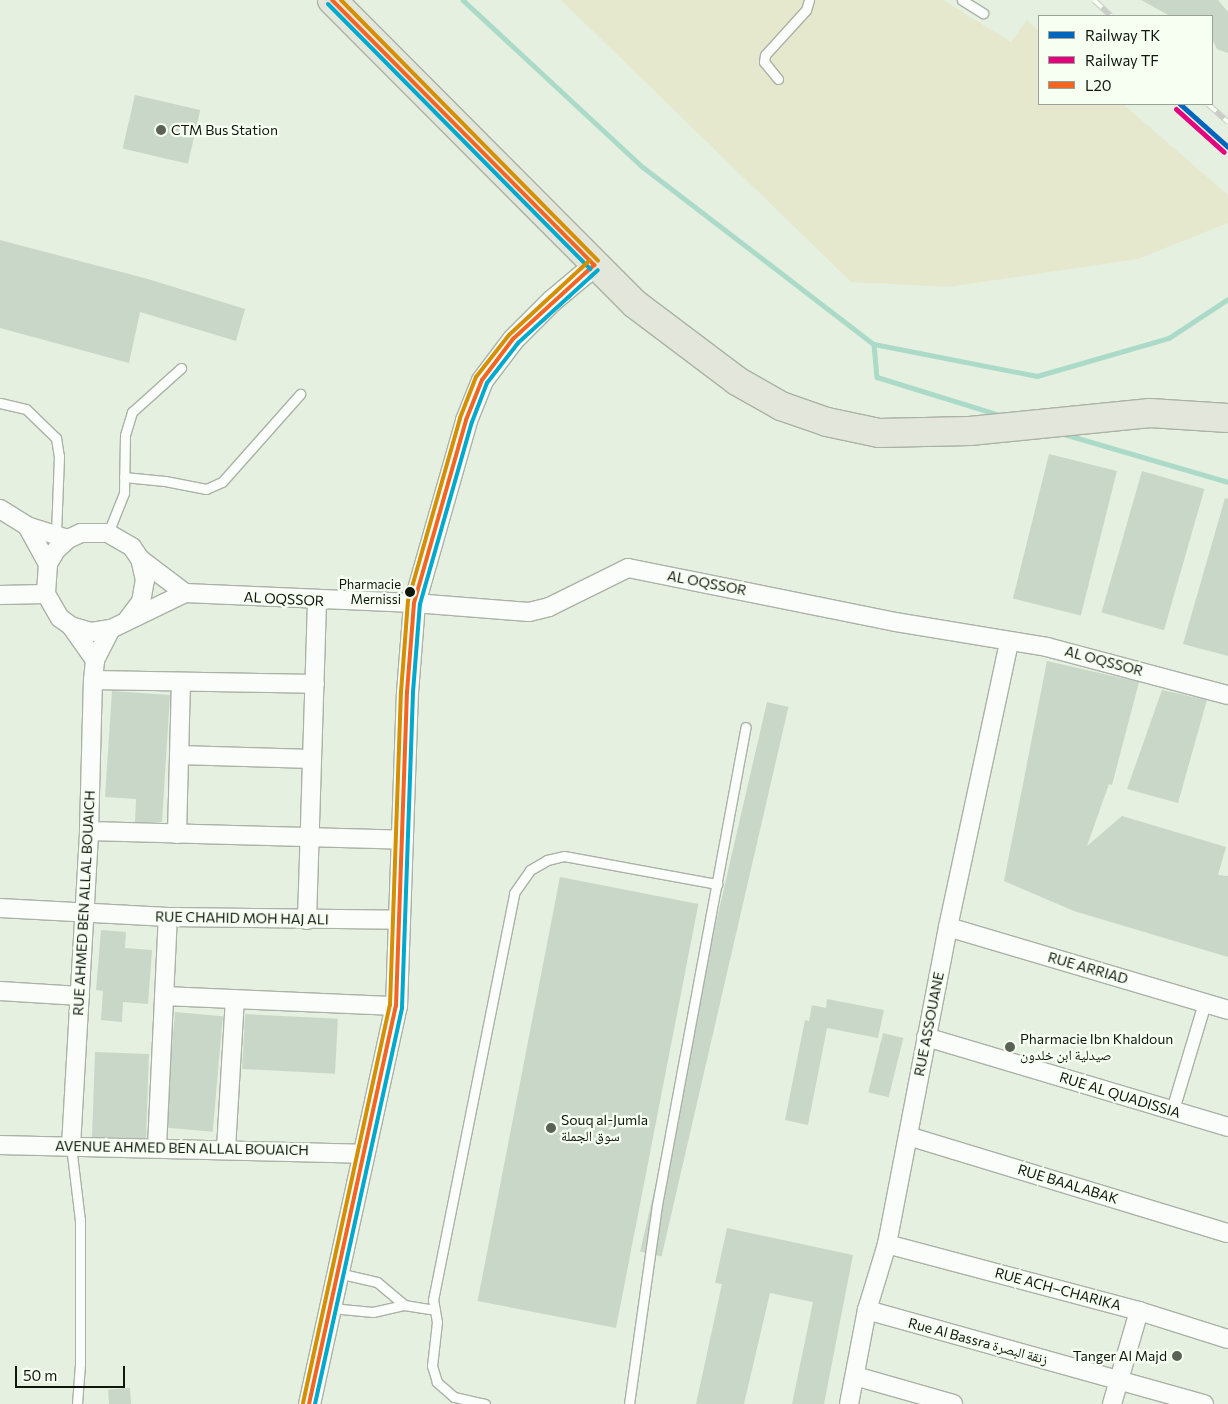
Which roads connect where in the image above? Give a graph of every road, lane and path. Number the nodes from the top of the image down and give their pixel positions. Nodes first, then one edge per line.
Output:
1 (332, 0) edge
2 (809, 0) edge
3 (962, 0) edge
4 (983, 13) dead end
5 (778, 79) dead end
6 (594, 265) junction
7 (181, 368) dead end
8 (300, 394) dead end
9 (0, 403) edge
10 (1228, 418) edge
11 (124, 477) junction
12 (0, 509) edge
13 (27, 526) junction
14 (108, 533) junction
15 (62, 536) junction
16 (140, 559) junction
17 (48, 564) junction
18 (185, 593) junction
19 (0, 594) edge
20 (46, 594) junction
21 (317, 601) junction
22 (414, 603) junction
23 (128, 619) junction
24 (71, 626) junction
25 (112, 629) junction
26 (1009, 643) junction
27 (95, 660) junction
28 (93, 680) junction
29 (180, 682) junction
30 (315, 684) junction
31 (1228, 695) edge
32 (746, 727) dead end
33 (179, 755) junction
34 (312, 759) junction
35 (89, 831) junction
36 (177, 834) junction
37 (308, 837) junction
38 (404, 840) junction
39 (717, 884) junction
40 (0, 908) edge
41 (84, 913) junction
42 (168, 917) junction
43 (307, 920) junction
44 (401, 920) junction
45 (948, 926) junction
46 (0, 991) edge
47 (80, 996) junction
48 (164, 996) junction
49 (235, 999) junction
50 (1205, 1003) junction
51 (396, 1006) junction
52 (1228, 1010) edge
53 (926, 1037) junction
54 (1173, 1110) junction
55 (1228, 1127) edge
56 (908, 1136) junction
57 (0, 1144) edge
58 (71, 1146) junction
59 (156, 1147) junction
60 (226, 1149) junction
61 (364, 1154) junction
62 (1228, 1233) edge
63 (887, 1244) junction
64 (338, 1272) junction
65 (404, 1304) junction
66 (331, 1308) junction
67 (435, 1310) junction
68 (867, 1310) junction
69 (1139, 1311) junction
70 (1228, 1339) edge
71 (855, 1376) junction
72 (1119, 1380) junction
73 (77, 1404) edge
74 (309, 1404) edge
75 (485, 1404) edge
76 (629, 1404) edge
77 (849, 1404) edge
78 (952, 1404) edge
79 (1112, 1404) edge
80 (1204, 1404) edge

1 - 6 main road
2 - 5 lane
3 - 4 lane
6 - 10 main road
6 - 22 street
7 - 11 lane
8 - 11 lane
9 - 15 lane
11 - 14 lane
12 - 13 street
13 - 15 street
13 - 17 street
14 - 15 street
14 - 16 street
15 - 17 street
16 - 18 street
16 - 23 street
17 - 20 street
18 - 21 street, AL OQSSOR
18 - 23 street, AL OQSSOR
19 - 20 street
20 - 24 street
21 - 22 street, AL OQSSOR
21 - 30 street
22 - 26 street, AL OQSSOR
22 - 38 street
23 - 25 street
24 - 25 street
24 - 27 street
25 - 27 street, RUE AHMED BEN ALLAL BOUAICH
26 - 31 street, AL OQSSOR
26 - 45 street, RUE ASSOUANE
27 - 28 street, RUE AHMED BEN ALLAL BOUAICH
28 - 29 street
28 - 35 street, RUE AHMED BEN ALLAL BOUAICH
29 - 30 street
29 - 33 street
30 - 34 street
32 - 39 lane
33 - 34 street
33 - 36 street
34 - 37 street
35 - 36 street
35 - 41 street, RUE AHMED BEN ALLAL BOUAICH
36 - 37 street
37 - 38 street
37 - 43 street
38 - 44 street
39 - 67 lane
39 - 76 lane
40 - 41 street, RUE CHAHID MOH HAJ ALI
41 - 42 street, RUE CHAHID MOH HAJ ALI
41 - 47 street, RUE AHMED BEN ALLAL BOUAICH
42 - 43 street, RUE CHAHID MOH HAJ ALI
42 - 48 street
43 - 44 street, RUE CHAHID MOH HAJ ALI
44 - 51 street
45 - 50 street, RUE ARRIAD
45 - 53 street, RUE ASSOUANE
46 - 47 street
47 - 58 street, RUE AHMED BEN ALLAL BOUAICH
48 - 49 street
48 - 59 street
49 - 51 street
49 - 60 street
50 - 52 street, RUE ARRIAD
50 - 54 street
51 - 61 street
53 - 54 street, RUE AL QUADISSIA
53 - 56 street, RUE ASSOUANE
54 - 55 street, RUE AL QUADISSIA
56 - 62 street, RUE BAALABAK
56 - 63 street, RUE ASSOUANE
57 - 58 street, AVENUE AHMED BEN ALLAL BOUAICH
58 - 59 street, AVENUE AHMED BEN ALLAL BOUAICH
58 - 73 lane
59 - 60 street, AVENUE AHMED BEN ALLAL BOUAICH
60 - 61 street, AVENUE AHMED BEN ALLAL BOUAICH
61 - 64 street
63 - 68 street, RUE ASSOUANE
63 - 69 street, RUE ACH–CHARIKA
64 - 65 lane
64 - 66 street
65 - 66 lane
65 - 67 lane
66 - 74 street
67 - 75 lane
68 - 71 street, RUE ASSOUANE
68 - 72 street, Rue Al Bassra زنقة البصرة
69 - 70 street, RUE ACH–CHARIKA
69 - 72 street
71 - 77 street, RUE ASSOUANE
71 - 78 street
72 - 79 street
72 - 80 street, Rue Al Bassra زنقة البصرة

